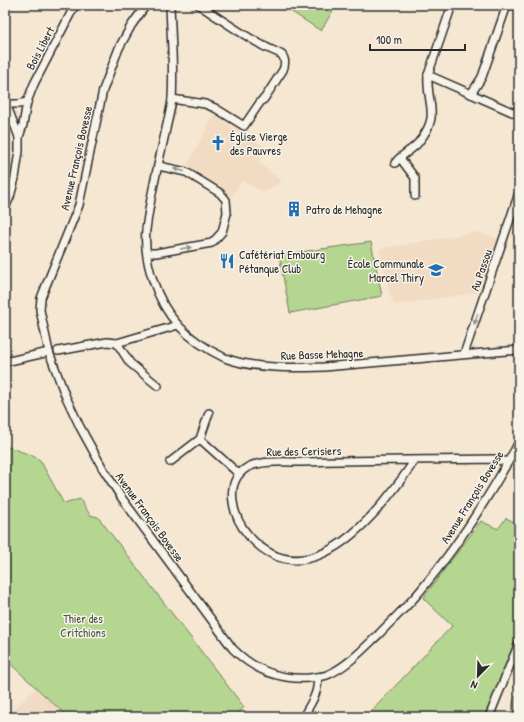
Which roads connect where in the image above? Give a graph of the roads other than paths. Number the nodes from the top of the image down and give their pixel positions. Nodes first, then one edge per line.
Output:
1 (75, 5) edge
2 (146, 5) edge
3 (170, 5) edge
4 (199, 5) edge
5 (452, 5) edge
6 (507, 5) edge
7 (428, 75) junction
8 (471, 94) junction
9 (172, 99) junction
10 (6, 102) edge
11 (27, 102) junction
12 (519, 115) edge
13 (19, 137) junction
14 (159, 166) junction
15 (519, 193) edge
16 (414, 196) dead end
17 (5, 208) edge
18 (147, 253) junction
19 (178, 324) junction
20 (117, 343) junction
21 (519, 350) edge
22 (58, 351) dead end
23 (49, 352) junction
24 (464, 354) junction
25 (5, 362) edge
26 (158, 386) dead end
27 (209, 413) dead end
28 (200, 439) junction
29 (519, 442) edge
30 (415, 460) junction
31 (170, 462) dead end
32 (508, 462) junction
33 (240, 474) junction
34 (519, 643) edge
35 (317, 677) junction
36 (303, 717) edge
37 (489, 717) edge

1 - 11 street, Bois Libert
2 - 23 street, Avenue François Bovesse
3 - 9 street, Rue Basse Mehagne
4 - 9 street
5 - 7 street
6 - 8 street
7 - 8 street
7 - 16 street
8 - 12 street
9 - 14 street, Rue Basse Mehagne
10 - 11 street, Bois Libert
10 - 13 street, Bois Libert
11 - 13 street, Bois Libert
13 - 17 street, Bois Libert
14 - 18 street, Rue Basse Mehagne
18 -> 14 street
15 -> 24 street, Au Passou
18 - 19 street, Rue Basse Mehagne
19 - 20 street
19 - 24 street, Rue Basse Mehagne
20 - 22 street
20 - 26 street
21 - 24 street, Rue Basse Mehagne
23 - 25 street
23 - 35 street, Avenue François Bovesse
27 - 28 street
28 - 31 street
28 - 33 street
29 - 32 street, Avenue François Bovesse
30 - 32 street, Rue des Cerisiers
30 - 33 street, Rue des Cerisiers
30 - 33 street
32 - 35 street, Avenue François Bovesse
34 - 37 street
35 - 36 street

